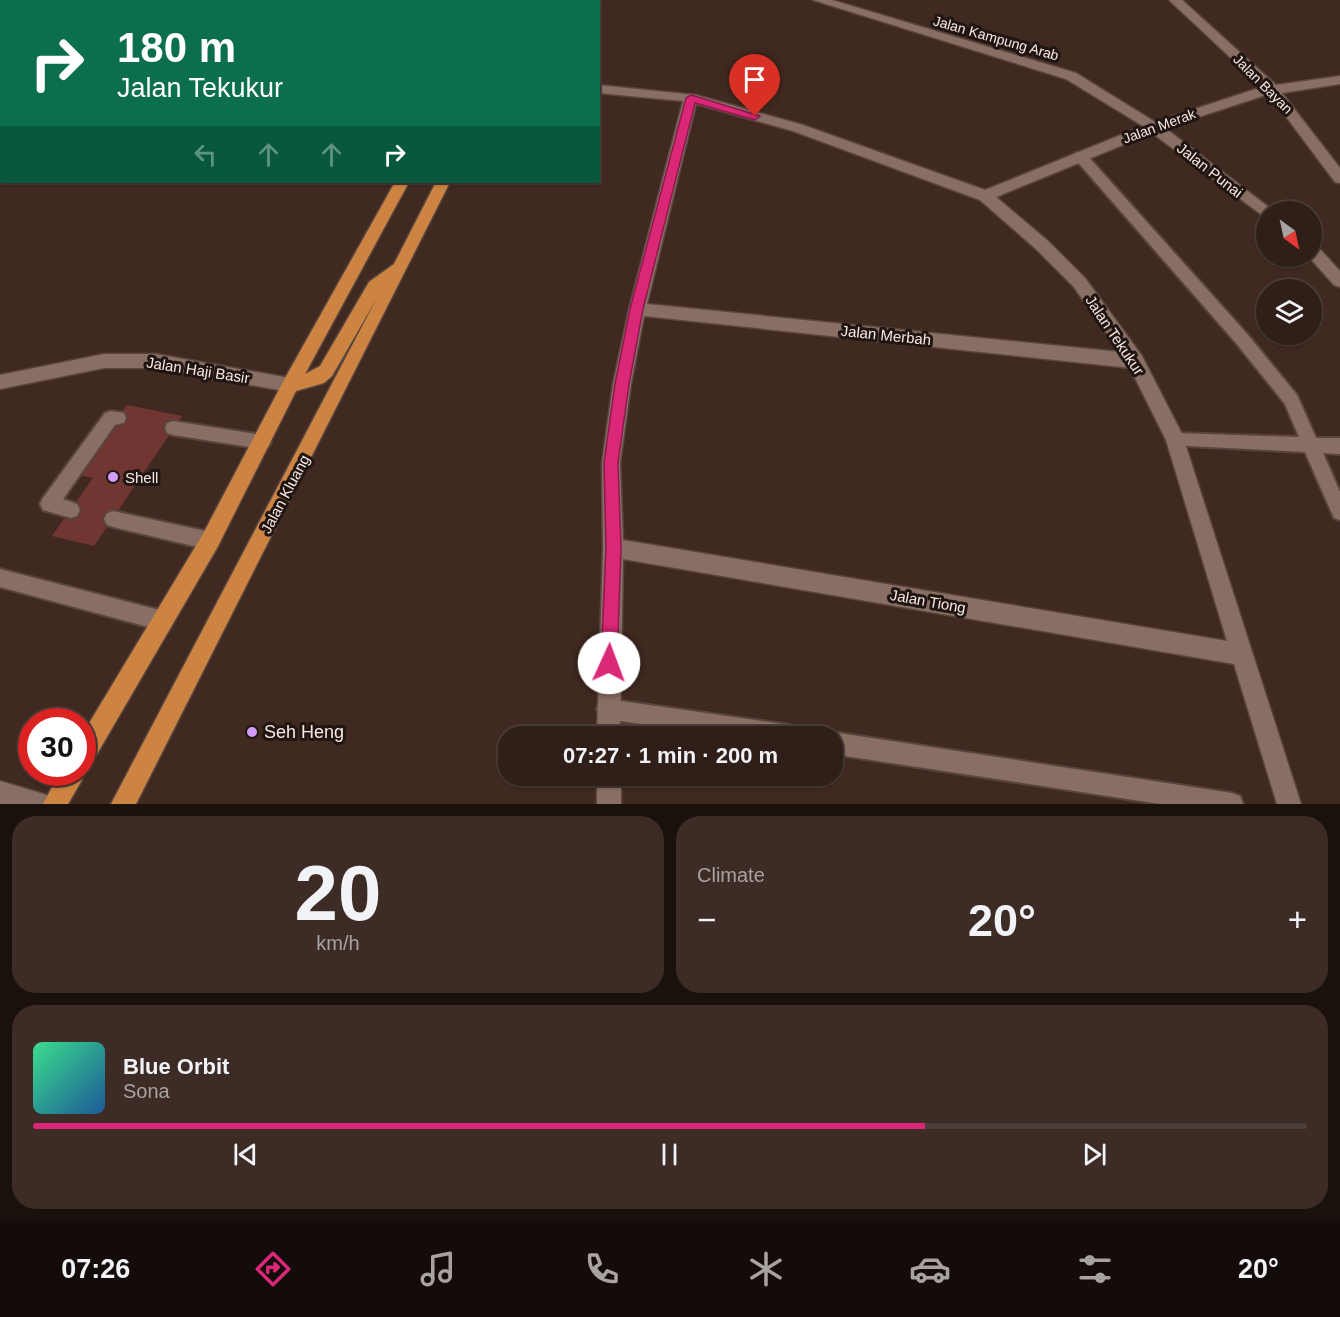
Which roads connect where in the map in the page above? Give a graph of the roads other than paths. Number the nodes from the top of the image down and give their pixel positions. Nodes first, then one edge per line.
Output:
1 (819, 0) edge
2 (1174, 0) edge
3 (1340, 80) edge
4 (600, 89) edge
5 (1272, 89) junction
6 (691, 98) junction
7 (1154, 127) junction
8 (1080, 156) junction
9 (1334, 159) edge
10 (1340, 178) edge
11 (401, 183) edge
12 (442, 183) edge
13 (985, 196) junction
14 (1256, 205) edge
15 (1322, 262) edge
16 (400, 267) junction
17 (1340, 281) edge
18 (637, 309) junction
19 (1136, 361) junction
20 (0, 382) edge
21 (290, 385) junction
22 (118, 418) dead end
23 (173, 428) dead end
24 (1175, 440) junction
25 (262, 442) junction
26 (1312, 444) junction
27 (1340, 446) edge
28 (71, 510) dead end
29 (1340, 512) edge
30 (113, 519) dead end
31 (210, 541) junction
32 (613, 548) junction
33 (0, 578) edge
34 (163, 621) junction
35 (1243, 655) junction
36 (607, 708) junction
37 (608, 726) edge
38 (725, 726) edge
39 (96, 734) edge
40 (843, 745) edge
41 (66, 786) edge
42 (609, 786) edge
43 (0, 793) edge
44 (38, 804) edge
45 (55, 804) edge
46 (123, 804) edge
47 (609, 804) edge
48 (1232, 804) edge
49 (1289, 804) edge

1 - 7 street, Jalan Kampung Arab
2 - 5 street, Jalan Bayan
3 - 5 street, Jalan Merak
4 - 6 street, Jalan Tekukur
5 - 7 street, Jalan Merak
5 - 9 street, Jalan Bayan
6 - 13 street, Jalan Tekukur
6 - 18 street
7 - 8 street, Jalan Merak
7 - 14 street, Jalan Punai
8 - 13 street, Jalan Merak
8 - 26 lane
9 - 10 street, Jalan Bayan
11 - 21 highway
12 - 16 highway, Jalan Kluang
13 - 19 street, Jalan Tekukur
15 - 17 street
16 - 21 highway
16 - 46 highway, Jalan Kluang
18 - 19 street, Jalan Merbah
18 - 32 street
19 - 24 street, Jalan Tekukur
20 - 21 street, Jalan Haji Basir
21 - 25 highway
22 - 28 lane
23 - 25 lane
24 - 26 lane
24 - 35 street, Jalan Tekukur
25 - 31 highway
26 - 27 lane
26 - 29 lane
30 - 31 lane
31 - 34 highway
32 - 35 street, Jalan Tiong
32 - 36 street
33 - 34 lane
34 - 39 highway
35 - 49 street, Jalan Tekukur
36 - 37 street
36 - 38 lane
40 - 48 lane
41 - 45 highway
42 - 47 street
43 - 44 street

